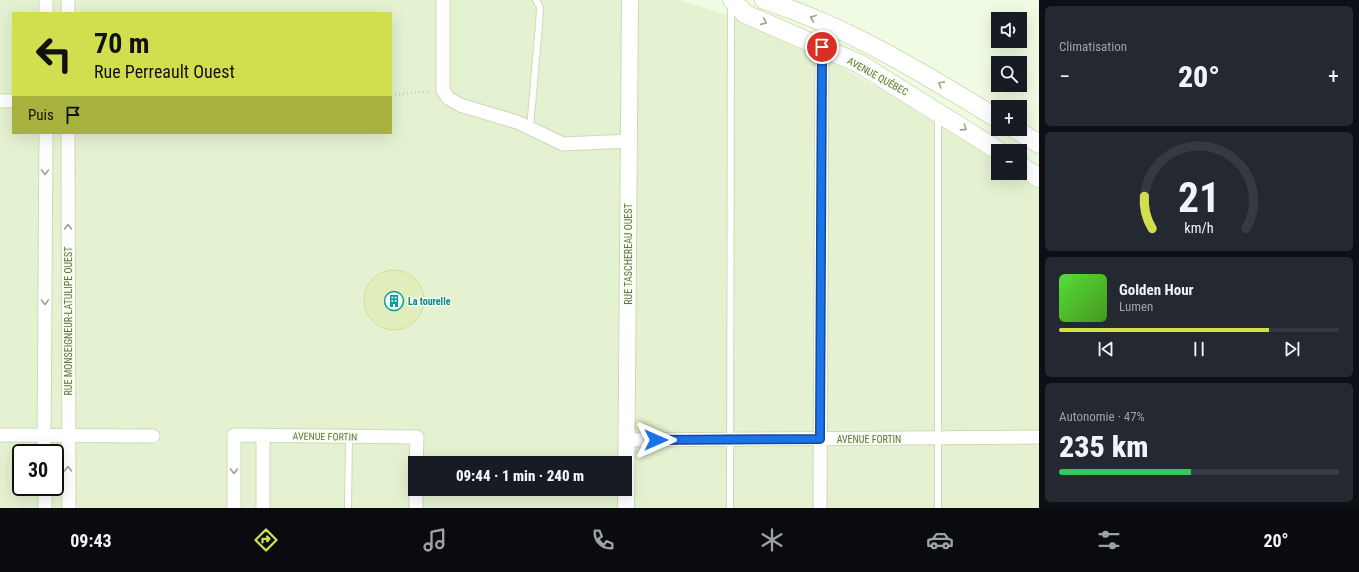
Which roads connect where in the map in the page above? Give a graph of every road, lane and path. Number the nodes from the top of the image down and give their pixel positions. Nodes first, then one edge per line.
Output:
1 (46, 0) edge
2 (68, 0) edge
3 (443, 0) edge
4 (536, 0) edge
5 (630, 0) edge
6 (731, 0) edge
7 (764, 0) edge
8 (46, 12) edge
9 (68, 12) edge
10 (822, 47) junction
11 (443, 90) junction
12 (392, 95) edge
13 (12, 100) edge
14 (0, 101) edge
15 (938, 111) junction
16 (991, 115) edge
17 (530, 128) junction
18 (46, 134) edge
19 (68, 134) edge
20 (1026, 136) edge
21 (629, 141) junction
22 (1039, 144) edge
23 (991, 146) edge
24 (1027, 170) edge
25 (1039, 178) edge
26 (44, 434) junction
27 (68, 434) junction
28 (0, 435) edge
29 (263, 435) junction
30 (153, 436) dead end
31 (349, 436) junction
32 (1039, 437) edge
33 (937, 438) junction
34 (730, 439) junction
35 (820, 439) junction
36 (626, 440) junction
37 (44, 444) edge
38 (416, 456) edge
39 (45, 496) edge
40 (416, 496) edge
41 (45, 508) edge
42 (69, 508) edge
43 (234, 508) edge
44 (263, 508) edge
45 (348, 508) edge
46 (416, 508) edge
47 (626, 508) edge
48 (730, 508) edge
49 (820, 508) edge
50 (938, 508) edge

1 - 8 street
2 - 9 street
3 - 11 street
4 - 17 lane
5 - 21 street, RUE TASCHEREAU OUEST
6 -> 10 main road, AVENUE QUÉBEC
6 - 34 lane
16 -> 7 main road
10 - 15 main road, AVENUE QUÉBEC
10 - 35 street
11 - 12 path
11 - 17 street
13 - 14 street
15 -> 23 main road, AVENUE QUÉBEC
15 - 33 lane
17 - 21 street
18 -> 26 street
27 -> 19 street, RUE MONSEIGNEUR-LATULIPE OUEST
20 - 22 main road
21 - 36 street, RUE TASCHEREAU OUEST
24 - 25 main road
26 - 27 street
26 - 28 street
26 - 37 street
27 - 30 street
42 -> 27 street, RUE MONSEIGNEUR-LATULIPE OUEST
29 - 31 street, AVENUE FORTIN
29 -> 43 street, AVENUE FORTIN
29 - 44 street
31 - 38 street, AVENUE FORTIN
31 - 45 lane
32 - 33 street, AVENUE FORTIN
33 - 35 street, AVENUE FORTIN
33 - 50 lane
34 - 35 street, AVENUE FORTIN
34 - 36 street, AVENUE FORTIN
34 - 48 lane
35 - 49 street
36 - 47 street, RUE TASCHEREAU OUEST
39 - 41 street
40 - 46 street

